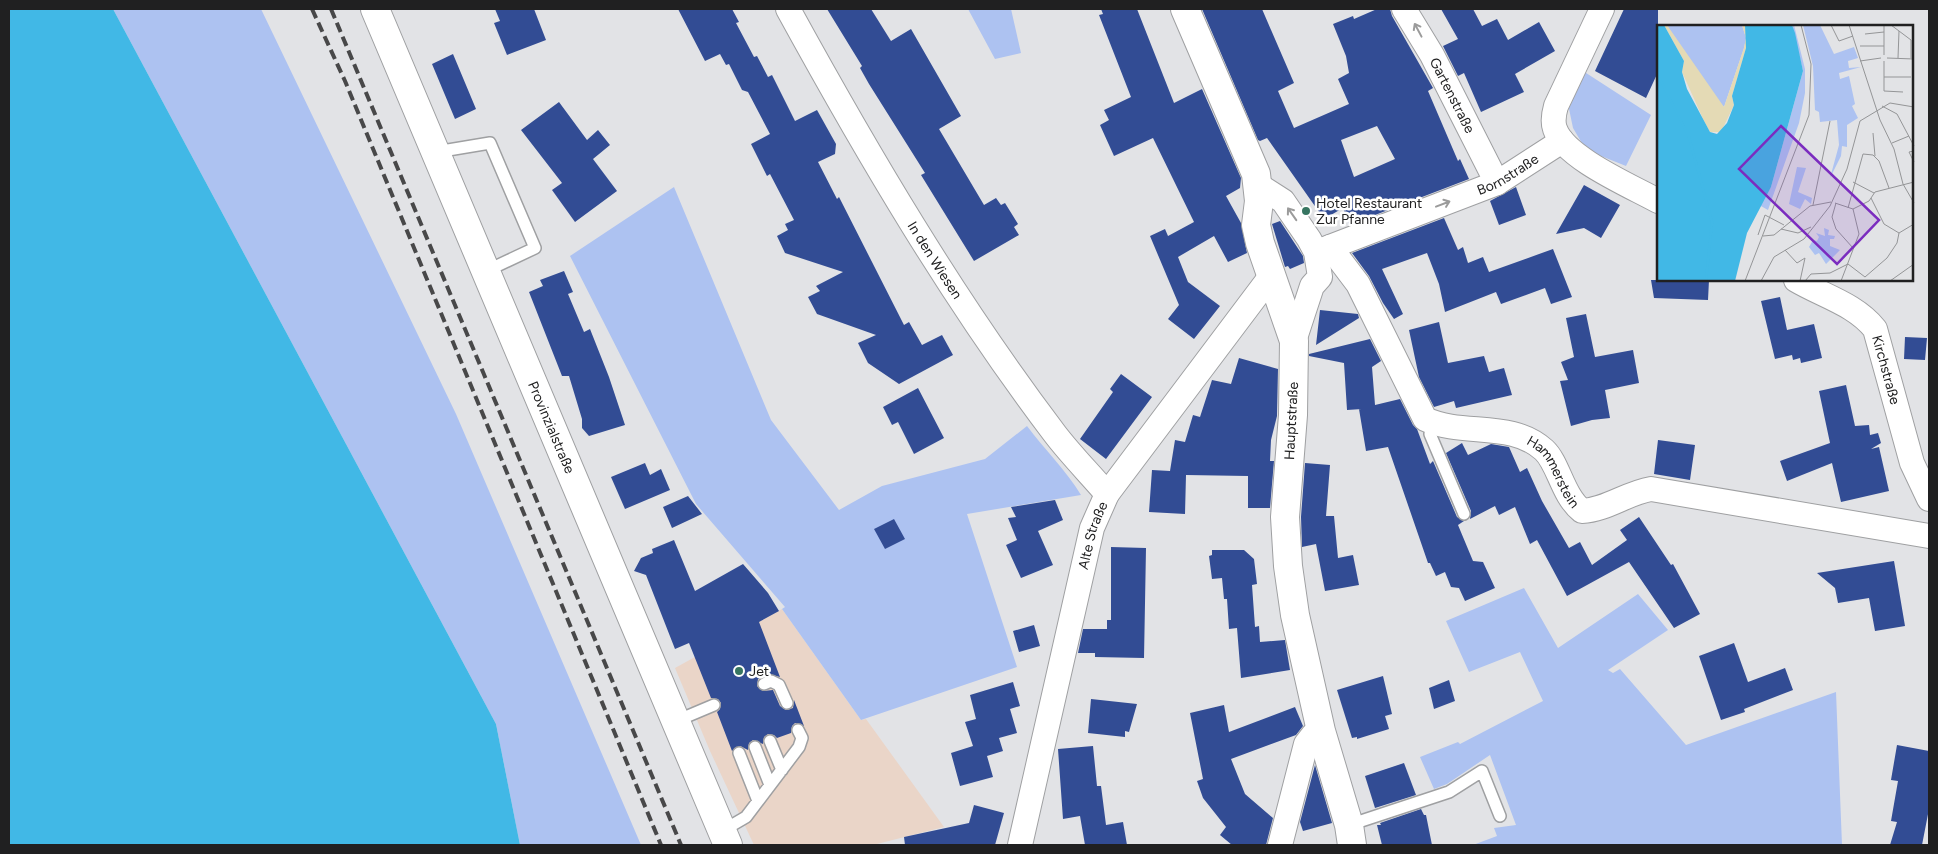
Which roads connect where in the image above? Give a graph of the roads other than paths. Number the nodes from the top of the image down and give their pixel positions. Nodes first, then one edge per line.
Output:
1 (375, 9) edge
2 (788, 9) edge
3 (1185, 9) edge
4 (1404, 9) edge
5 (1602, 9) edge
6 (1562, 141) junction
7 (436, 152) junction
8 (1497, 183) junction
9 (1258, 185) junction
10 (1657, 200) edge
11 (1323, 250) junction
12 (486, 271) junction
13 (1271, 276) junction
14 (1798, 281) edge
15 (1294, 341) junction
16 (1432, 422) junction
17 (1107, 494) junction
18 (1929, 500) edge
19 (1464, 514) dead end
20 (1929, 536) edge
21 (764, 684) dead end
22 (787, 703) dead end
23 (714, 705) dead end
24 (676, 721) junction
25 (798, 730) dead end
26 (1321, 731) junction
27 (770, 741) dead end
28 (755, 747) dead end
29 (739, 753) dead end
30 (782, 770) junction
31 (770, 785) junction
32 (758, 801) junction
33 (1500, 816) dead end
34 (1351, 835) edge
35 (725, 838) edge
36 (1020, 845) edge
37 (1280, 845) edge

1 - 7 main road, Provinzialstraße
2 - 17 street, In den Wiesen
3 - 9 main road, Hauptstraße
8 -> 4 street, Gartenstraße
5 - 6 street
6 - 8 street, Bornstraße
6 - 10 street
7 - 12 main road, Provinzialstraße
7 - 12 lane
11 -> 8 street, Bornstraße
11 -> 9 street
9 - 13 main road, Hauptstraße
11 - 15 street
11 - 16 street
12 - 24 main road, Provinzialstraße
13 - 15 main road, Hauptstraße
13 - 17 street, Alte Straße
14 - 18 street, Kirchstraße
15 - 26 main road, Hauptstraße
16 - 19 lane
16 - 20 street, Hammerstein
17 - 36 street, Alte Straße
21 - 22 lane
23 - 24 lane
24 - 35 main road, Provinzialstraße
25 - 30 lane
26 - 34 main road, Hauptstraße
26 - 37 street
27 - 30 lane
28 - 31 lane
29 - 32 lane
30 - 31 lane
31 - 32 lane
32 - 35 lane
33 - 34 lane

